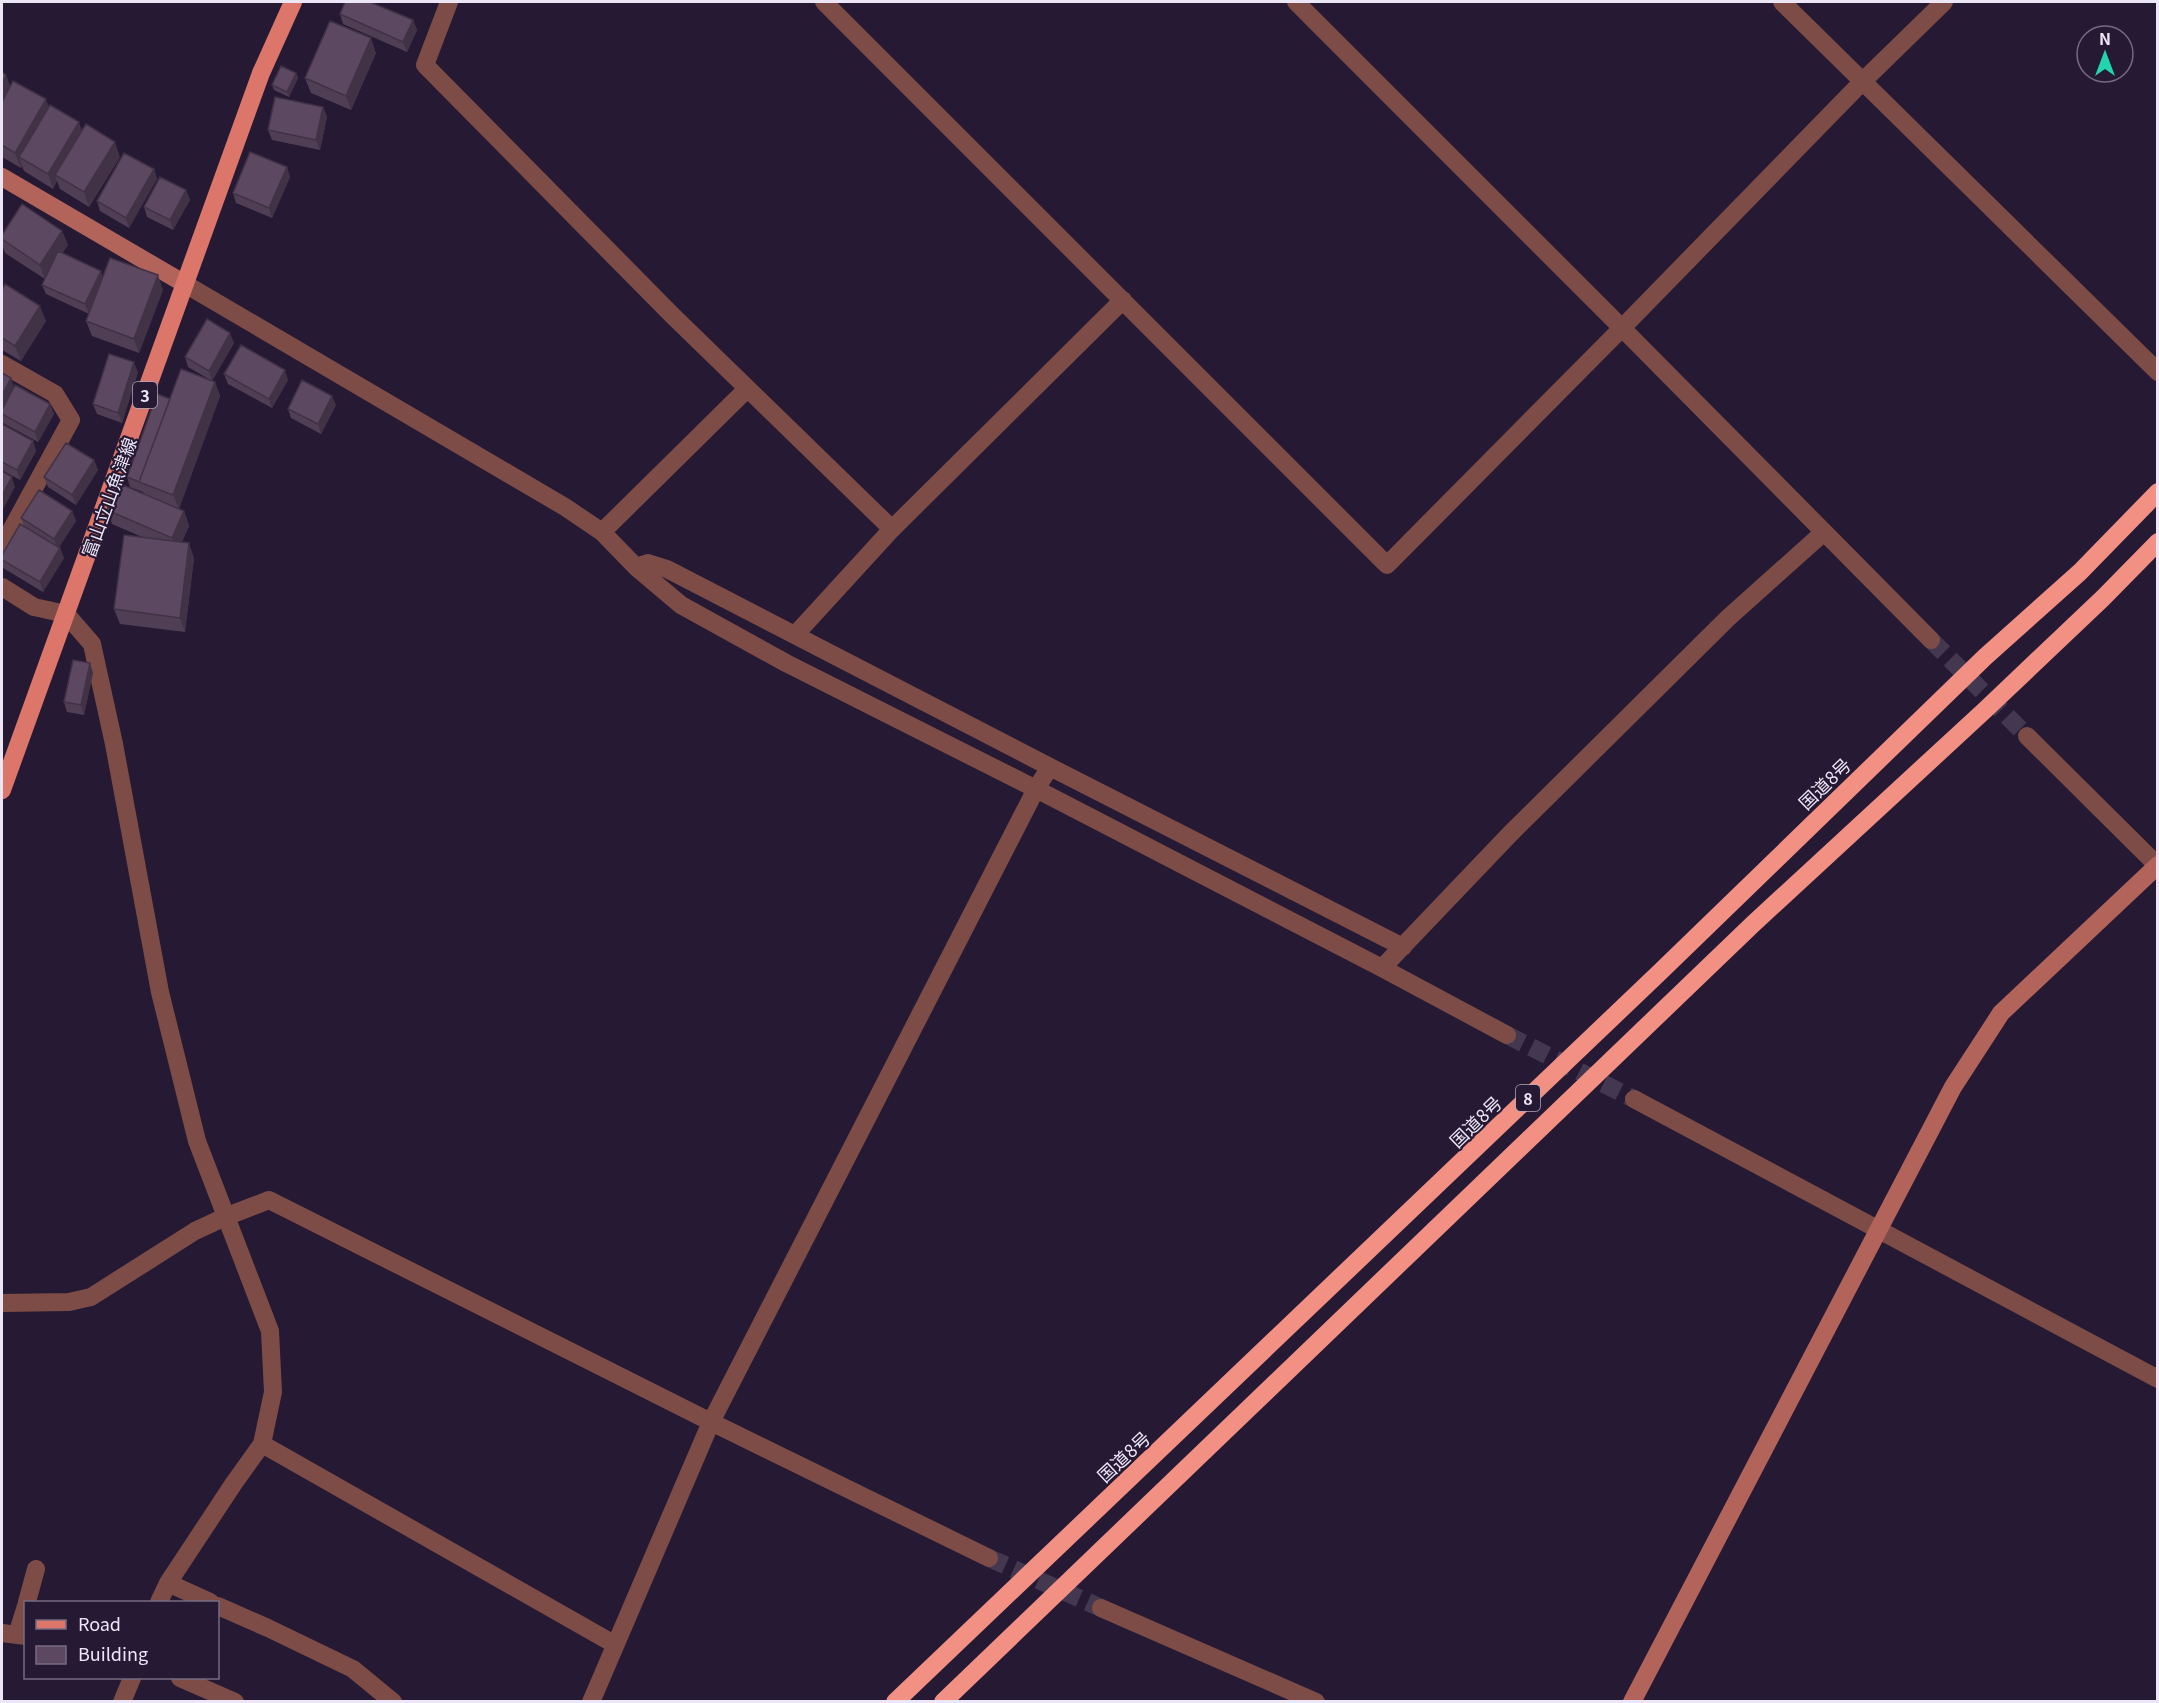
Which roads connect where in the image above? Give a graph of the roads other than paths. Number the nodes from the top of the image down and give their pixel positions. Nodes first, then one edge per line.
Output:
1 (293, 2) edge
2 (448, 2) edge
3 (824, 2) edge
4 (1296, 2) edge
5 (1782, 2) edge
6 (1944, 2) edge
7 (1863, 81) junction
8 (2, 177) edge
9 (185, 284) junction
10 (1123, 300) junction
11 (1622, 328) junction
12 (2, 364) edge
13 (2157, 372) edge
14 (747, 389) junction
15 (2157, 492) edge
16 (892, 529) junction
17 (602, 532) junction
18 (1824, 532) junction
19 (2157, 542) edge
20 (2, 548) edge
21 (636, 567) junction
22 (2, 587) edge
23 (66, 614) junction
24 (795, 635) junction
25 (1931, 640) tunnel mouth
26 (2027, 736) tunnel mouth
27 (1050, 767) junction
28 (1036, 789) junction
29 (2, 790) edge
30 (2157, 865) edge
31 (1403, 947) junction
32 (1382, 968) junction
33 (1508, 1035) tunnel mouth
34 (1634, 1098) tunnel mouth
35 (225, 1217) junction
36 (1878, 1229) junction
37 (2, 1303) edge
38 (2157, 1379) edge
39 (711, 1422) junction
40 (262, 1444) junction
41 (989, 1558) tunnel mouth
42 (36, 1569) dead end
43 (168, 1583) junction
44 (27, 1601) edge
45 (159, 1601) edge
46 (208, 1601) edge
47 (219, 1606) edge
48 (1101, 1608) tunnel mouth
49 (24, 1610) edge
50 (15, 1635) edge
51 (614, 1644) junction
52 (131, 1679) edge
53 (185, 1679) edge
54 (122, 1701) edge
55 (236, 1701) edge
56 (393, 1701) edge
57 (591, 1701) edge
58 (895, 1701) edge
59 (943, 1701) edge
60 (1316, 1701) edge
61 (1632, 1701) edge

1 - 9 main road, 富山立山魚津線 / 3
2 - 14 street
3 - 10 street
4 - 11 street
5 - 7 street
6 - 7 street
7 - 11 street
7 - 13 street
8 - 9 street
9 - 17 street
9 - 23 main road, 富山立山魚津線 / 3
10 - 11 street
10 - 16 street
11 - 18 street
12 - 20 street
14 - 16 street
14 - 17 street
15 - 58 highway, 国道8号 / 8
16 - 24 street
17 - 21 street
18 - 25 street
18 - 31 street
19 - 59 highway, 8
21 - 24 street
21 - 28 street
22 - 23 street
23 - 29 main road, 富山立山魚津線 / 3
23 - 35 street
24 - 27 street
26 - 30 street
27 - 28 street
27 - 31 street
28 - 32 street
28 - 39 street
30 - 36 street
31 - 32 street
32 - 33 street
34 - 36 street
35 - 37 street
35 - 39 street
35 - 40 street
36 - 38 street
36 - 61 street
39 - 41 street
39 - 51 street
40 - 43 street
40 - 51 street
42 - 44 street
43 - 45 street
43 - 46 street
47 - 56 street
48 - 60 street
49 - 50 street
51 - 57 street
52 - 54 street
53 - 55 street

